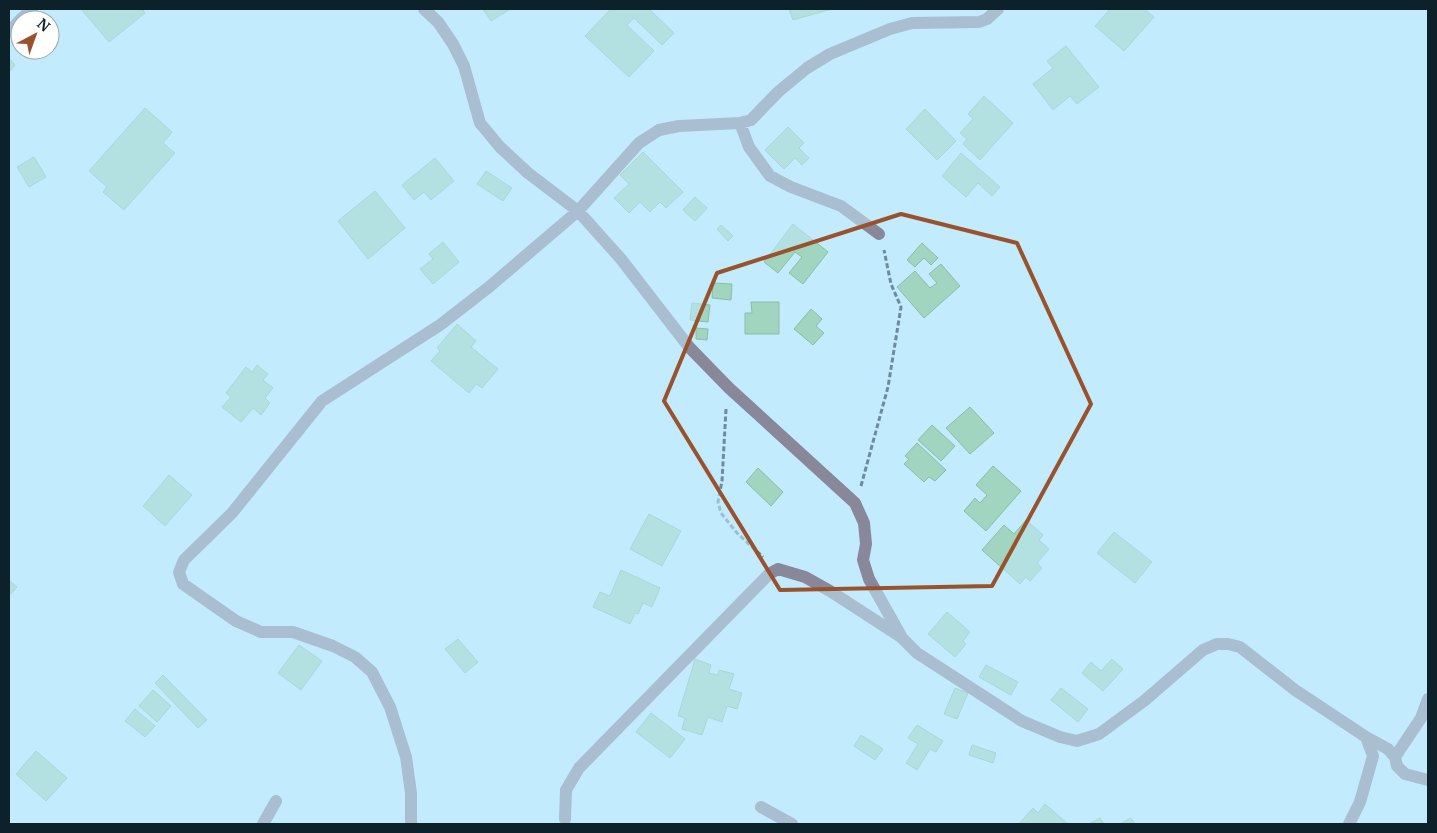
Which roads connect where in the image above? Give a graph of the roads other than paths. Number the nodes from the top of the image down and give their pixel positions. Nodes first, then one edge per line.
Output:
1 (424, 9) edge
2 (998, 9) edge
3 (740, 123) junction
4 (578, 211) junction
5 (879, 234) road end
6 (901, 637) junction
7 (1428, 699) edge
8 (1366, 737) junction
9 (1395, 756) junction
10 (1428, 780) edge
11 (276, 802) dead end
12 (761, 807) dead end
13 (565, 819) dead end
14 (263, 824) edge
15 (411, 824) edge
16 (792, 824) edge
17 (1349, 824) edge

1 - 4 street
2 - 3 street
3 - 4 street
3 - 5 street
4 - 6 street
4 - 15 street
6 - 8 street
6 - 13 street
7 - 9 street
8 - 9 street
8 - 17 street
9 - 10 street
11 - 14 street
12 - 16 street

